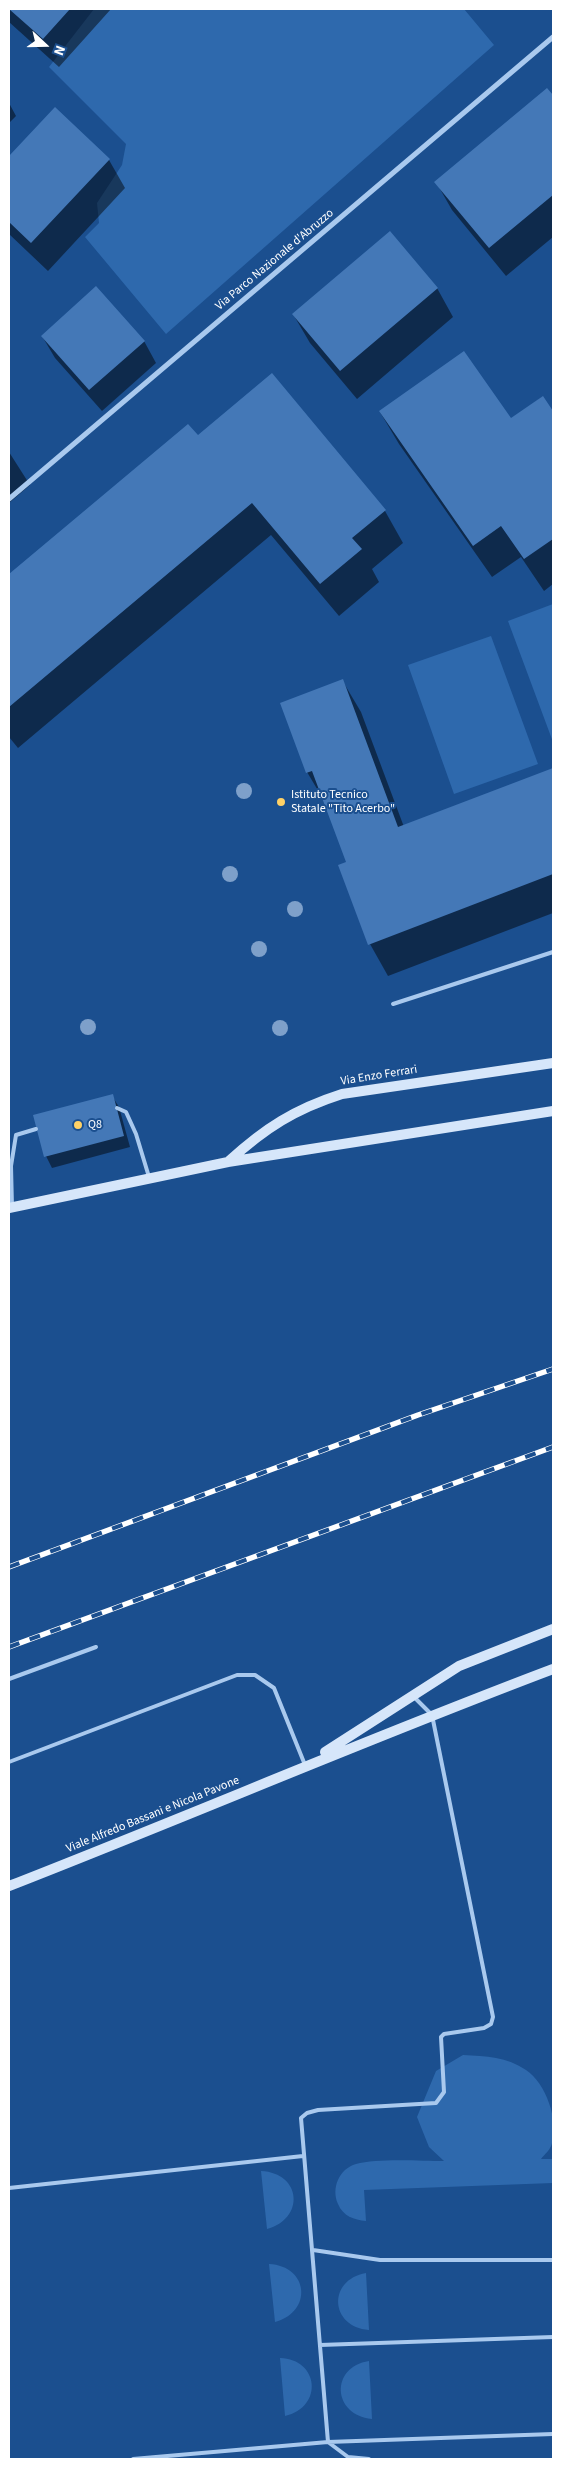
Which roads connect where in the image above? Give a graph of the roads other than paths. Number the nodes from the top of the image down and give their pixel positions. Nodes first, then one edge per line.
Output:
1 (553, 37) edge
2 (9, 499) edge
3 (553, 952) edge
4 (393, 1004) dead end
5 (553, 1063) edge
6 (117, 1108) dead end
7 (553, 1111) edge
8 (36, 1129) dead end
9 (11, 1154) edge
10 (228, 1162) junction
11 (149, 1177) junction
12 (10, 1208) edge
13 (553, 1629) edge
14 (96, 1646) dead end
15 (553, 1669) edge
16 (9, 1679) edge
17 (413, 1696) junction
18 (432, 1714) junction
19 (9, 1762) edge
20 (305, 1765) junction
21 (9, 1886) edge
22 (303, 2156) junction
23 (9, 2188) edge
24 (313, 2250) junction
25 (553, 2260) edge
26 (553, 2337) edge
27 (320, 2345) junction
28 (553, 2434) edge
29 (328, 2442) junction
30 (133, 2459) edge
31 (369, 2459) edge

1 - 2 street, Via Parco Nazionale d'Abruzzo
3 - 4 lane
5 - 10 street, Via Enzo Ferrari
6 - 11 lane
7 - 10 street
8 - 9 lane
9 - 12 lane
10 - 11 street
11 - 12 street
13 - 17 street, Viale Alfredo Bassani e Nicola Pavone
14 - 16 lane
15 - 18 street, Viale Alfredo Bassani e Nicola Pavone
17 - 18 lane
17 - 20 street, Viale Alfredo Bassani e Nicola Pavone
18 - 20 street, Viale Alfredo Bassani e Nicola Pavone
18 - 22 lane
19 - 20 lane
20 - 21 street, Viale Alfredo Bassani e Nicola Pavone
22 - 23 lane
22 - 24 lane
24 - 25 lane
24 - 27 lane
26 - 27 lane
27 - 29 lane
28 - 29 lane
29 - 30 lane
29 - 31 lane

